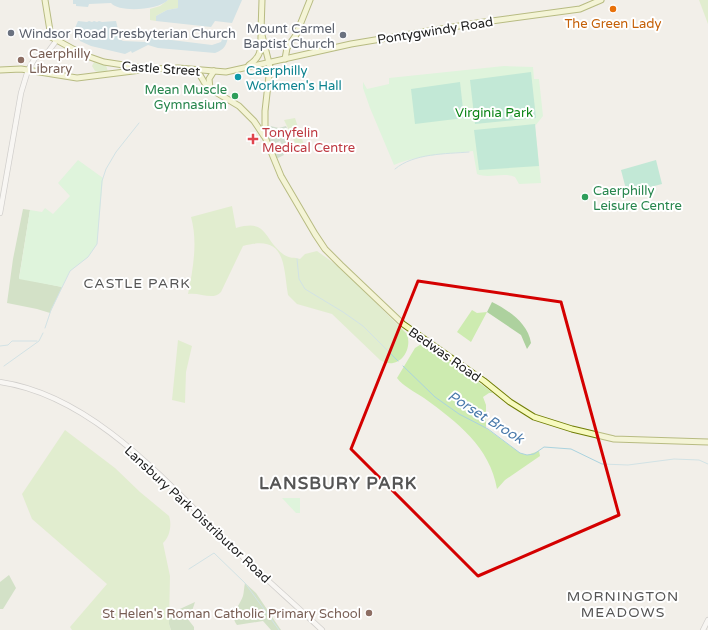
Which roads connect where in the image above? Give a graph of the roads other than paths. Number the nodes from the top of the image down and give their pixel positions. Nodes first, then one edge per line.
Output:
1 (44, 0) edge
2 (262, 0) edge
3 (310, 0) edge
4 (601, 0) edge
5 (56, 41) junction
6 (263, 43) junction
7 (283, 59) junction
8 (104, 62) junction
9 (269, 62) junction
10 (245, 68) junction
11 (1, 69) edge
12 (150, 69) junction
13 (187, 69) junction
14 (28, 70) junction
15 (214, 71) junction
16 (269, 73) junction
17 (108, 74) junction
18 (210, 90) junction
19 (264, 111) junction
20 (254, 121) junction
21 (265, 138) junction
22 (0, 213) edge
23 (0, 382) edge
24 (708, 442) edge
25 (708, 620) edge
26 (322, 630) edge
27 (703, 630) edge

1 - 5 main road
2 - 6 main road
3 - 7 main road
4 - 7 main road, Pontygwindy Road
5 - 8 main road, Castle Street
5 - 14 street
6 - 7 main road
6 - 9 main road
6 - 10 main road
7 - 9 main road, Pontygwindy Road
7 - 16 main road
8 - 12 main road, Castle Street
8 - 17 main road
9 - 10 main road, Castle Street
9 - 16 main road
10 - 15 main road, Castle Street
11 - 14 main road
12 - 13 main road, Castle Street
12 - 17 main road
13 - 15 main road, Castle Street
13 - 18 main road
14 - 17 main road
14 - 22 street
15 - 18 main road
16 - 19 main road
18 - 20 main road
19 - 20 main road
19 - 21 main road
20 - 21 main road
21 - 24 main road, Bedwas Road
23 - 26 street, Lansbury Park Distributor Road
25 - 27 street

